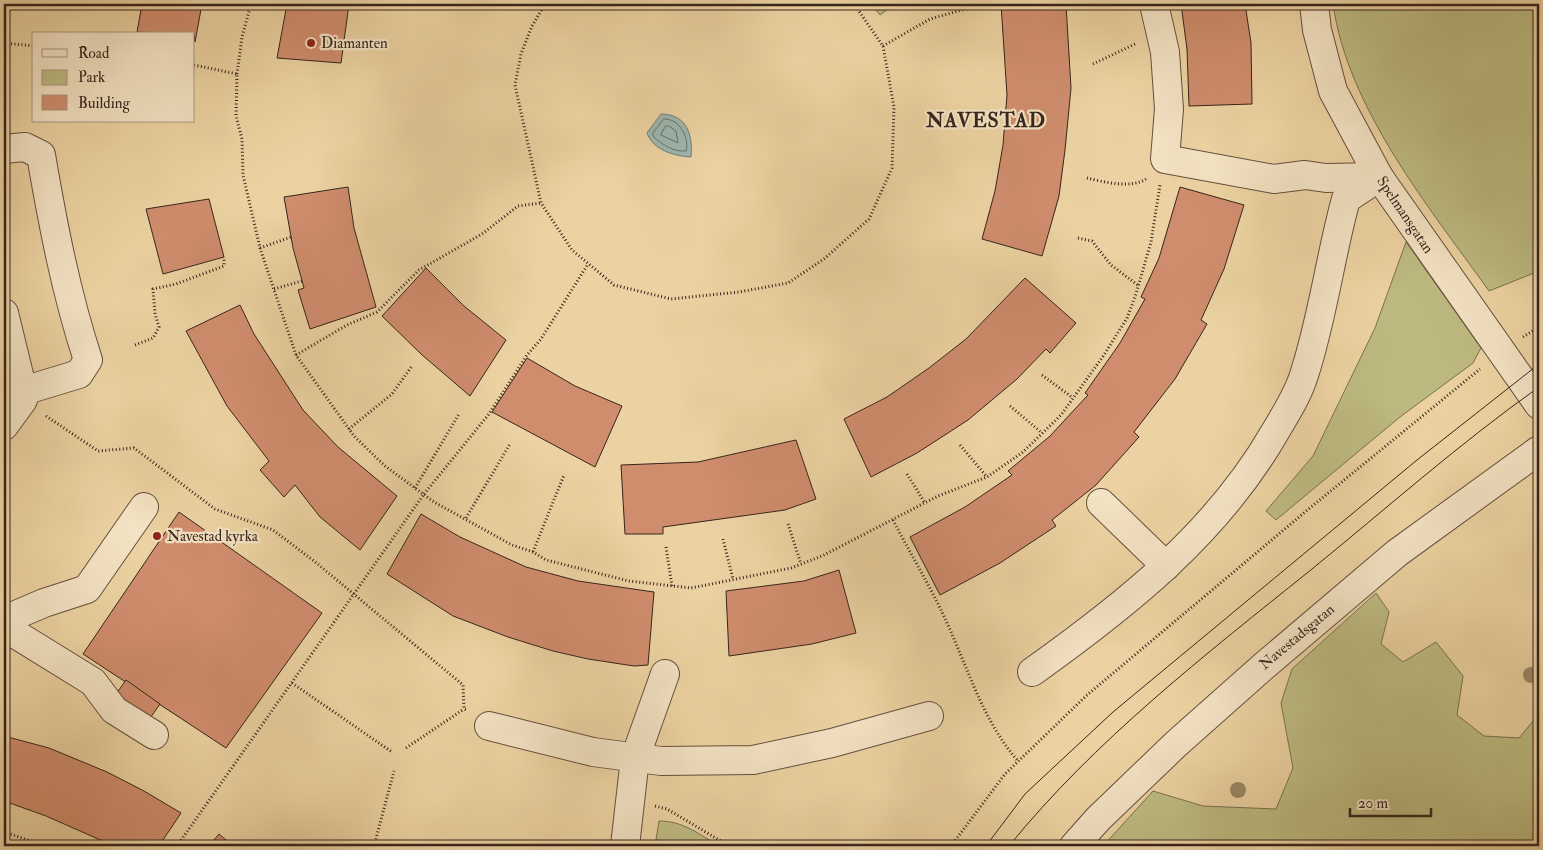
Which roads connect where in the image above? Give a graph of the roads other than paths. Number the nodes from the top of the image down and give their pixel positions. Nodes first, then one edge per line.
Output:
1 (1154, 4) edge
2 (1314, 4) edge
3 (4, 149) edge
4 (1379, 177) junction
5 (4, 313) edge
6 (1539, 405) edge
7 (13, 410) edge
8 (1539, 450) edge
9 (1101, 503) dead end
10 (144, 507) dead end
11 (1166, 566) junction
12 (4, 620) edge
13 (4, 627) edge
14 (1032, 672) dead end
15 (665, 674) dead end
16 (929, 716) dead end
17 (488, 726) road end
18 (154, 735) dead end
19 (635, 758) junction
20 (625, 846) edge
21 (1074, 846) edge

1 - 4 street
2 - 4 street, Spelmansgatan
3 - 7 street
4 - 6 street, Spelmansgatan
4 - 11 street
5 - 7 street
8 - 21 street, Navestadsgatan
9 - 11 street
10 - 12 street
11 - 14 street
13 - 18 street
15 - 19 street
16 - 19 street
17 - 19 street
19 - 20 street

